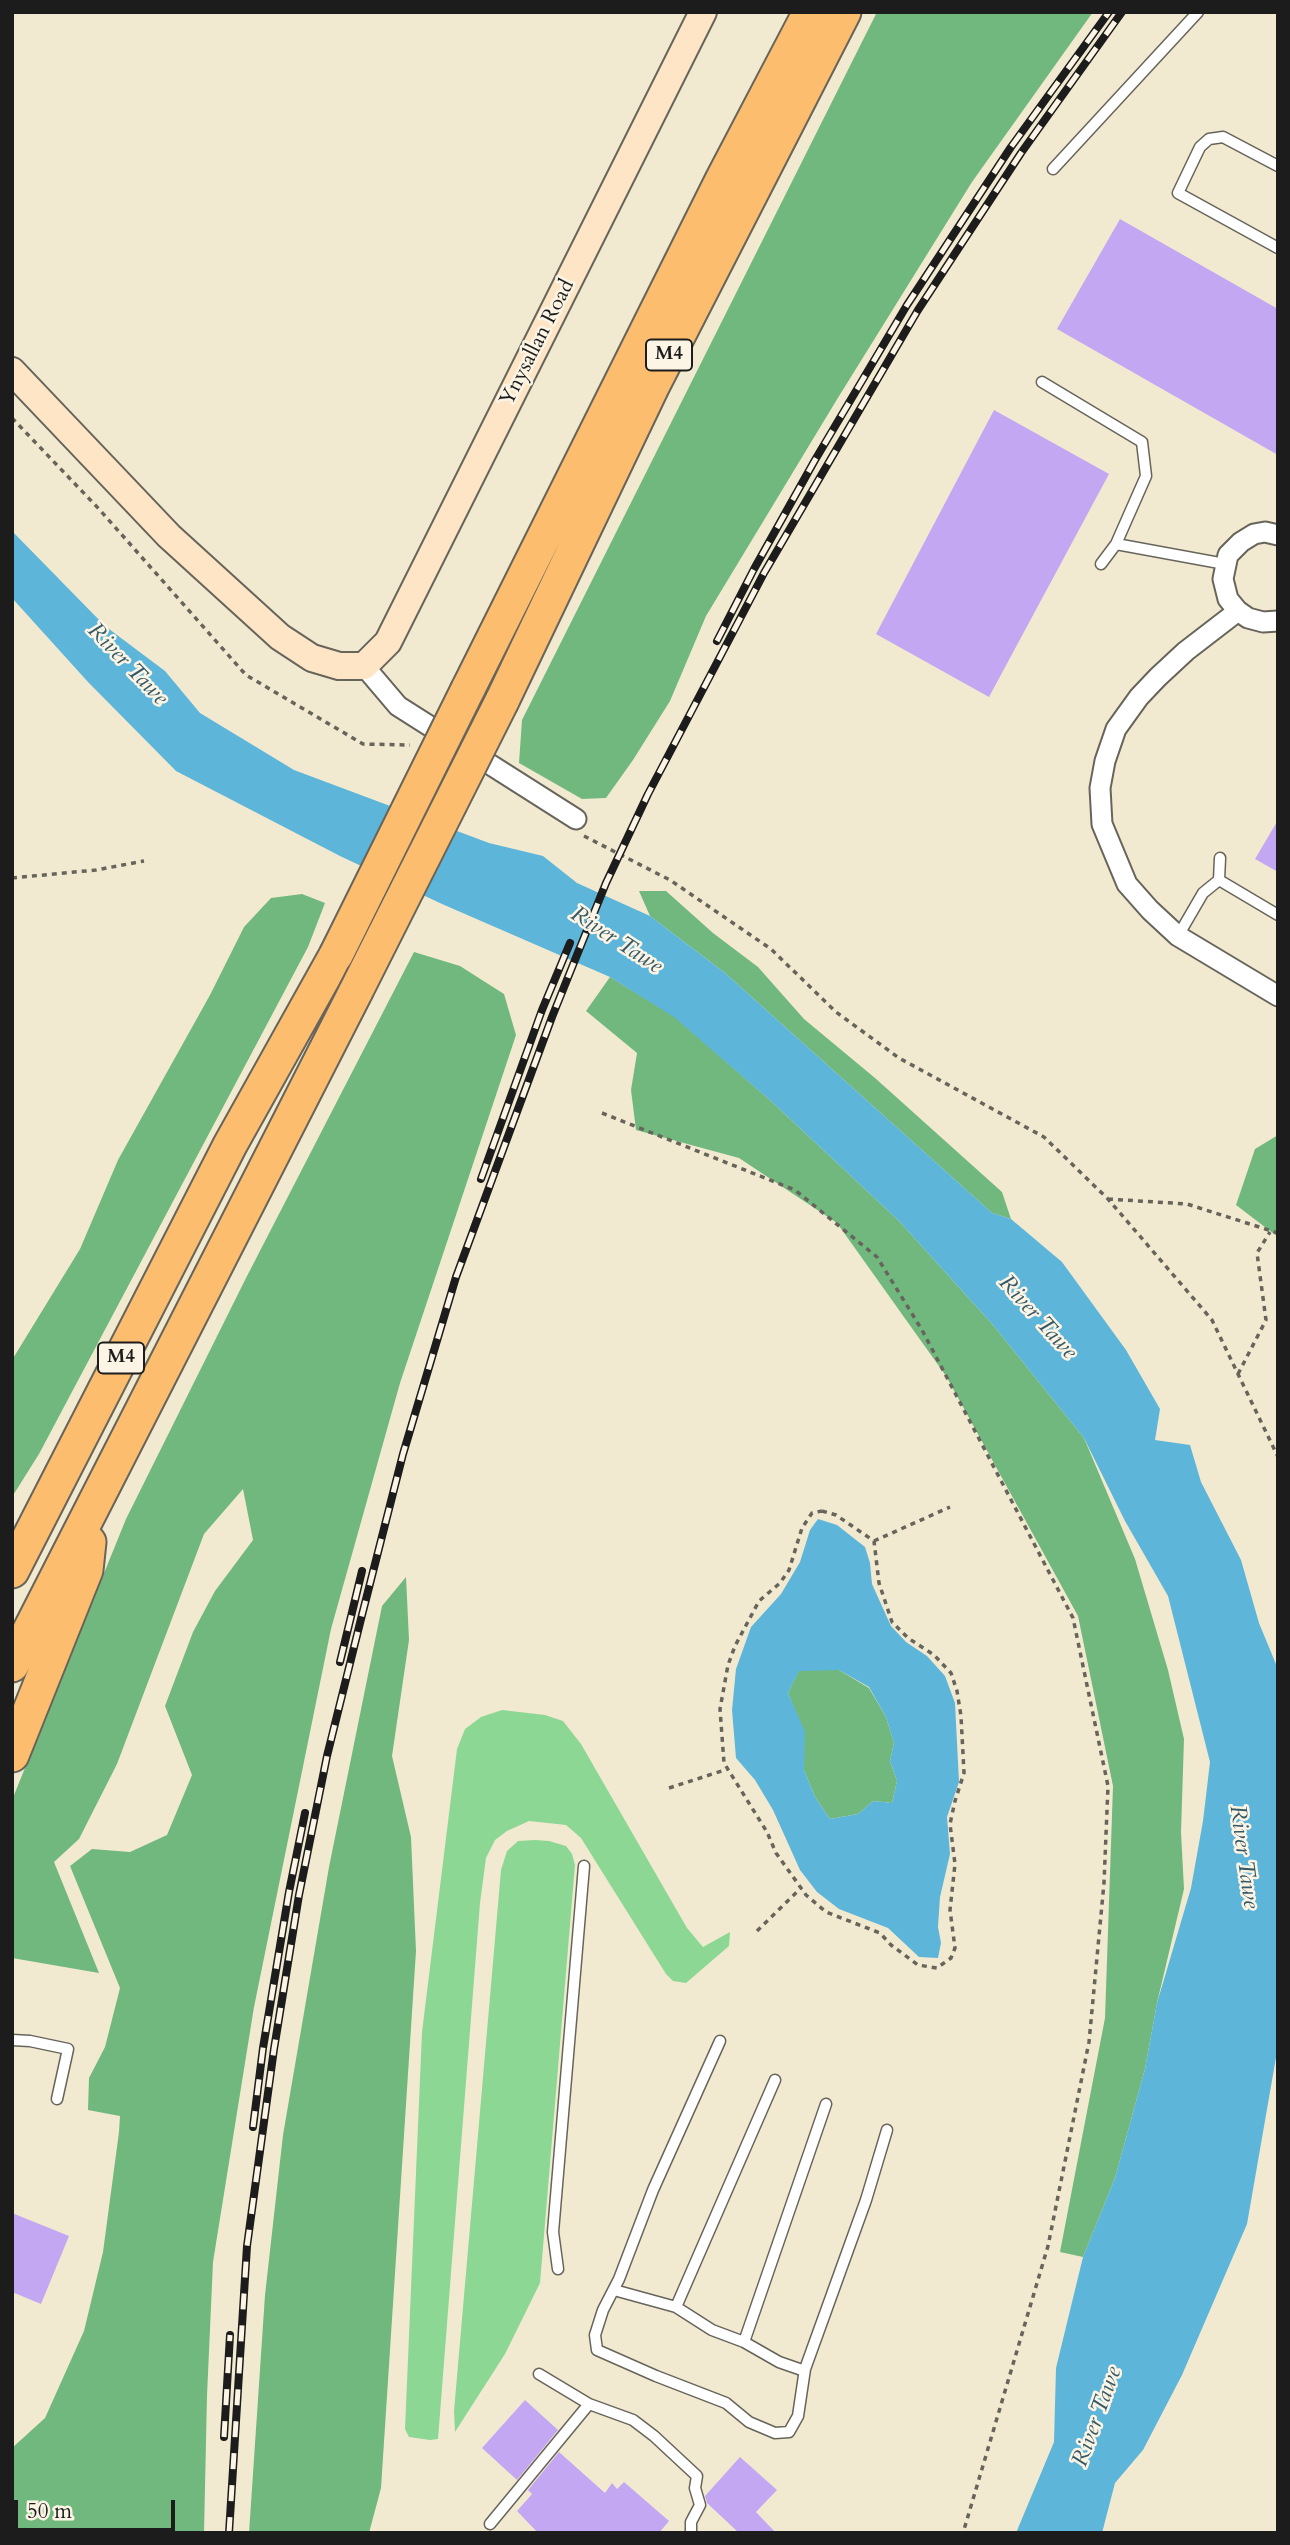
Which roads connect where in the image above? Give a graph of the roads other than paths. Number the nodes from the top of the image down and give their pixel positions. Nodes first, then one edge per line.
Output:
1 (703, 12) edge
2 (810, 12) edge
3 (844, 12) edge
4 (1198, 12) edge
5 (1278, 166) edge
6 (1053, 169) dead end
7 (1278, 248) edge
8 (12, 371) edge
9 (1042, 382) dead end
10 (1278, 535) edge
11 (1116, 544) junction
12 (1101, 564) dead end
13 (1225, 564) junction
14 (1238, 611) junction
15 (1278, 621) edge
16 (364, 666) junction
17 (578, 827) road end
18 (1220, 858) dead end
19 (1219, 880) junction
20 (1278, 915) edge
21 (1178, 936) junction
22 (1278, 996) edge
23 (92, 1512) junction
24 (12, 1571) edge
25 (12, 1665) edge
26 (12, 1755) edge
27 (584, 1866) dead end
28 (12, 2040) edge
29 (720, 2041) dead end
30 (775, 2080) dead end
31 (57, 2099) dead end
32 (826, 2105) dead end
33 (887, 2130) dead end
34 (558, 2269) dead end
35 (614, 2290) junction
36 (676, 2307) junction
37 (744, 2342) junction
38 (805, 2369) junction
39 (539, 2374) dead end
40 (589, 2404) junction
41 (490, 2524) dead end
42 (691, 2533) edge

1 - 16 street, Ynysallan Road
2 - 24 highway, M4, bridge
3 - 23 highway, M4, bridge
4 - 6 lane
5 - 7 lane
8 - 16 street
9 - 11 lane
10 - 13 street
11 - 12 lane
11 - 13 lane
13 - 14 street
14 - 15 street
14 - 21 street
16 - 17 street
18 - 19 lane
19 - 20 lane
19 - 21 lane
21 - 22 street
23 - 25 highway, M4
23 - 26 highway, M4
27 - 34 lane
28 - 31 lane
29 - 35 lane
30 - 36 lane
32 - 37 lane
33 - 38 lane
35 - 36 lane
35 - 38 lane
36 - 37 lane
37 - 38 lane
39 - 40 lane
40 - 41 lane
40 - 42 lane

